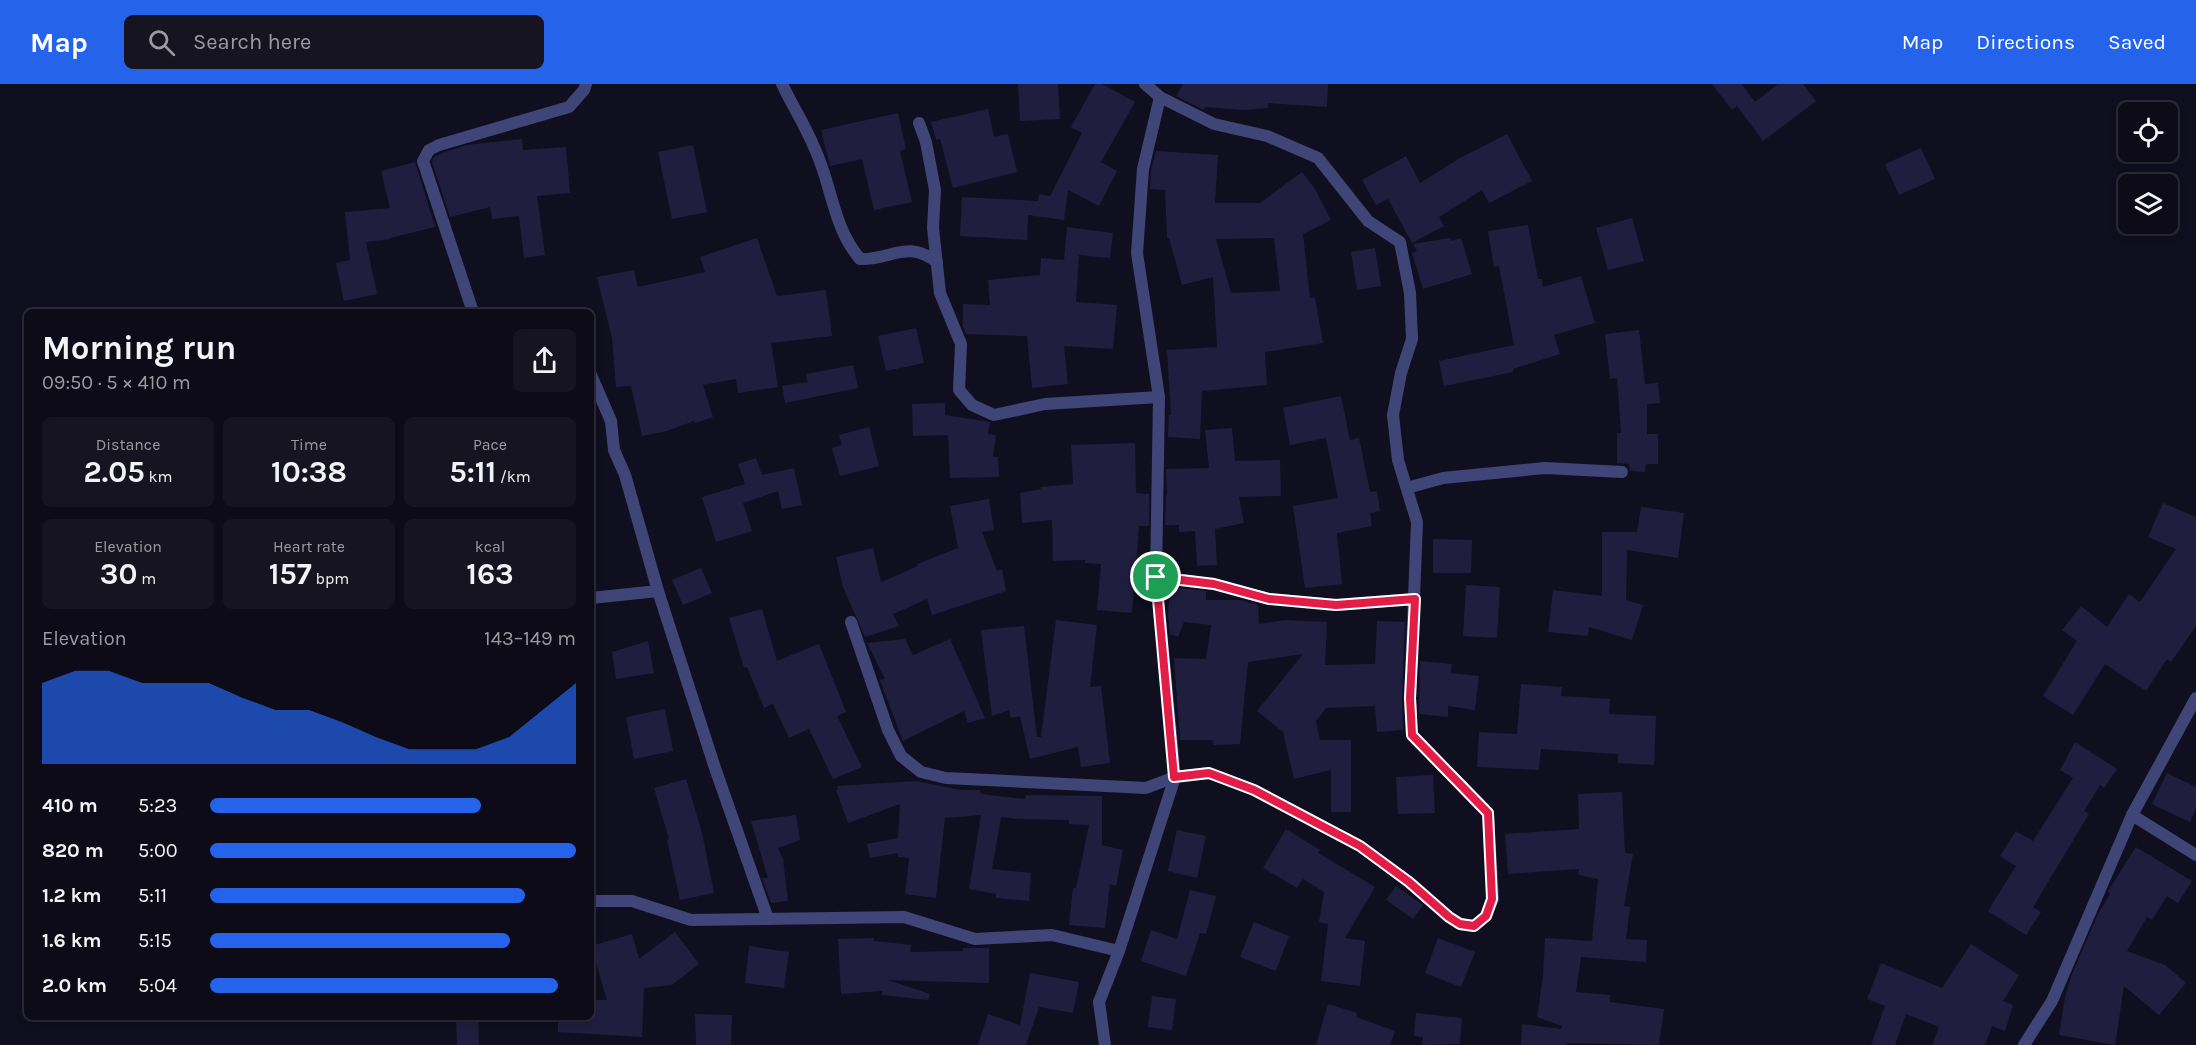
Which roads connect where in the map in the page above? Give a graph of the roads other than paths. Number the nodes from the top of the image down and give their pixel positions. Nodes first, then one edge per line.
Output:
1 (586, 84) edge
2 (782, 84) edge
3 (1145, 84) edge
4 (1160, 96) junction
5 (919, 123) dead end
6 (937, 262) junction
7 (471, 309) edge
8 (594, 382) edge
9 (1159, 397) junction
10 (1622, 472) dead end
11 (1407, 488) junction
12 (1156, 577) junction
13 (658, 591) junction
14 (594, 598) edge
15 (1415, 599) junction
16 (851, 622) dead end
17 (2196, 699) edge
18 (1174, 777) junction
19 (2132, 815) junction
20 (2196, 855) edge
21 (594, 900) edge
22 (768, 919) junction
23 (1119, 951) junction
24 (1106, 1045) edge
25 (2024, 1045) edge

1 - 7 street
2 - 6 street
3 - 4 street
4 - 9 street
4 - 11 street
5 - 6 street
6 - 9 street
8 - 13 street
9 - 12 street
10 - 11 street
11 - 15 street
12 - 15 street
12 - 18 street
13 - 14 street
13 - 22 street
15 - 18 street
16 - 18 street
17 - 19 street
18 - 23 street
19 - 20 street
19 - 25 street
21 - 22 street
22 - 23 street
23 - 24 street

